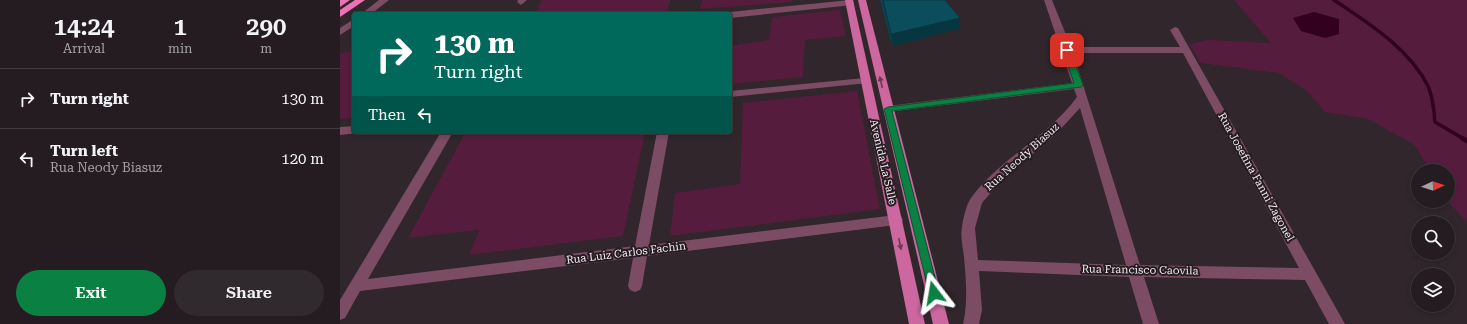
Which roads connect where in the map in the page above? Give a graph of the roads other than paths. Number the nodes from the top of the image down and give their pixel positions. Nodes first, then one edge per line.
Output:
1 (346, 0) edge
2 (361, 0) edge
3 (385, 0) edge
4 (862, 0) edge
5 (1048, 0) edge
6 (849, 2) edge
7 (340, 4) edge
8 (368, 12) edge
9 (340, 14) edge
10 (732, 14) edge
11 (352, 23) edge
12 (1175, 30) dead end
13 (340, 32) edge
14 (873, 46) junction
15 (858, 47) junction
16 (1067, 50) junction
17 (1186, 50) junction
18 (864, 81) junction
19 (1080, 91) junction
20 (732, 94) edge
21 (888, 109) junction
22 (352, 130) edge
23 (340, 131) edge
24 (445, 134) edge
25 (663, 134) edge
26 (896, 220) junction
27 (641, 251) junction
28 (972, 265) junction
29 (1135, 271) junction
30 (1309, 274) junction
31 (356, 286) junction
32 (635, 286) dead end
33 (340, 313) edge
34 (917, 324) edge
35 (941, 324) edge
36 (971, 324) edge
37 (1151, 324) edge
38 (1337, 324) edge

1 - 7 highway
2 - 9 highway
3 - 8 street
4 - 14 main road, Avenida La Salle
5 - 16 street
6 - 10 street
6 - 15 main road, Avenida La Salle
11 - 13 street
12 - 17 street, Rua Josefina Fanni Zagonel
14 - 15 main road
21 -> 14 main road, Avenida La Salle
15 - 18 main road, Avenida La Salle
16 - 17 street
16 - 19 street
17 - 30 street, Rua Josefina Fanni Zagonel
18 - 20 street
18 - 26 main road, Avenida La Salle
19 - 21 street
19 - 28 street, Rua Neody Biasuz
19 - 29 street
21 - 35 main road, Avenida La Salle
22 - 23 street
24 - 31 street
25 - 27 street
26 - 27 street, Rua Luiz Carlos Fachin
26 -> 34 main road, Avenida La Salle
27 - 31 street, Rua Luiz Carlos Fachin
27 - 32 street
28 - 29 street, Rua Francisco Caovila
28 - 36 street, Rua Neody Biasuz
29 - 30 street, Rua Francisco Caovila
29 - 37 street
30 - 38 street, Rua Josefina Fanni Zagonel
31 - 33 street

